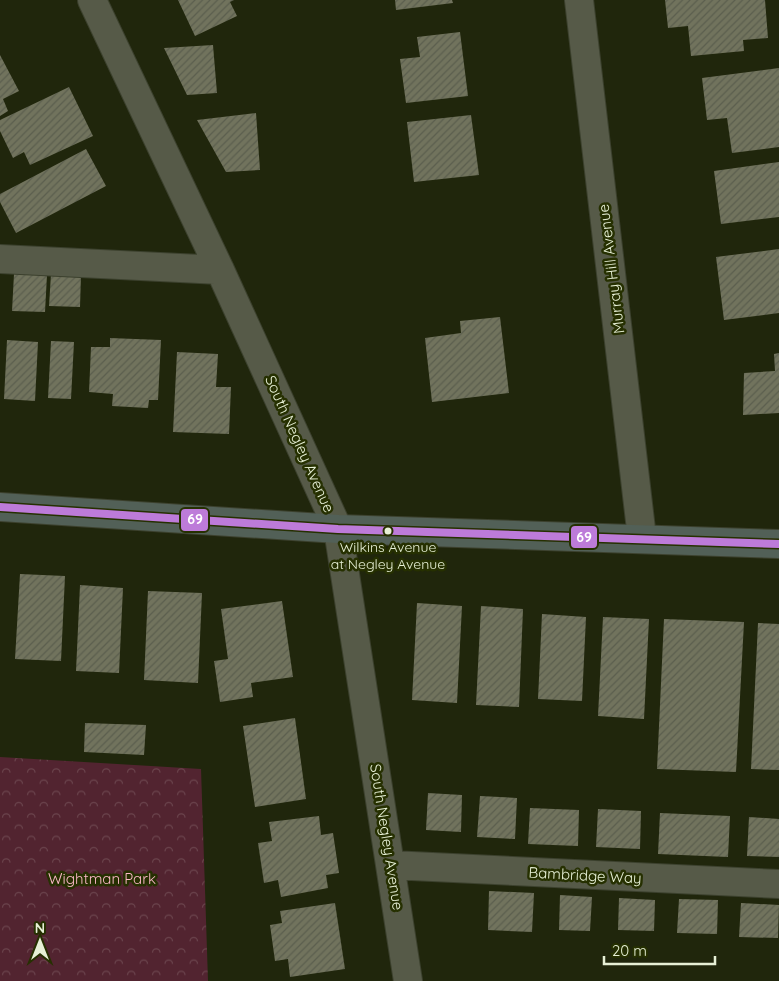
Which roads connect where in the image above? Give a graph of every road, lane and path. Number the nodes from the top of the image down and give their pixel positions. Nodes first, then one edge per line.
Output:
1 (92, 0) edge
2 (579, 0) edge
3 (0, 259) edge
4 (220, 270) junction
5 (0, 507) edge
6 (338, 529) junction
7 (642, 538) junction
8 (779, 544) edge
9 (391, 865) junction
10 (779, 884) edge
11 (408, 981) edge

1 - 4 street, South Negley Avenue
2 - 7 street, Murray Hill Avenue
3 - 4 street
4 - 6 street, South Negley Avenue
5 - 6 main road
6 - 7 main road
6 - 9 street, South Negley Avenue
7 - 8 main road
9 - 10 street, Bambridge Way
9 - 11 street, South Negley Avenue

